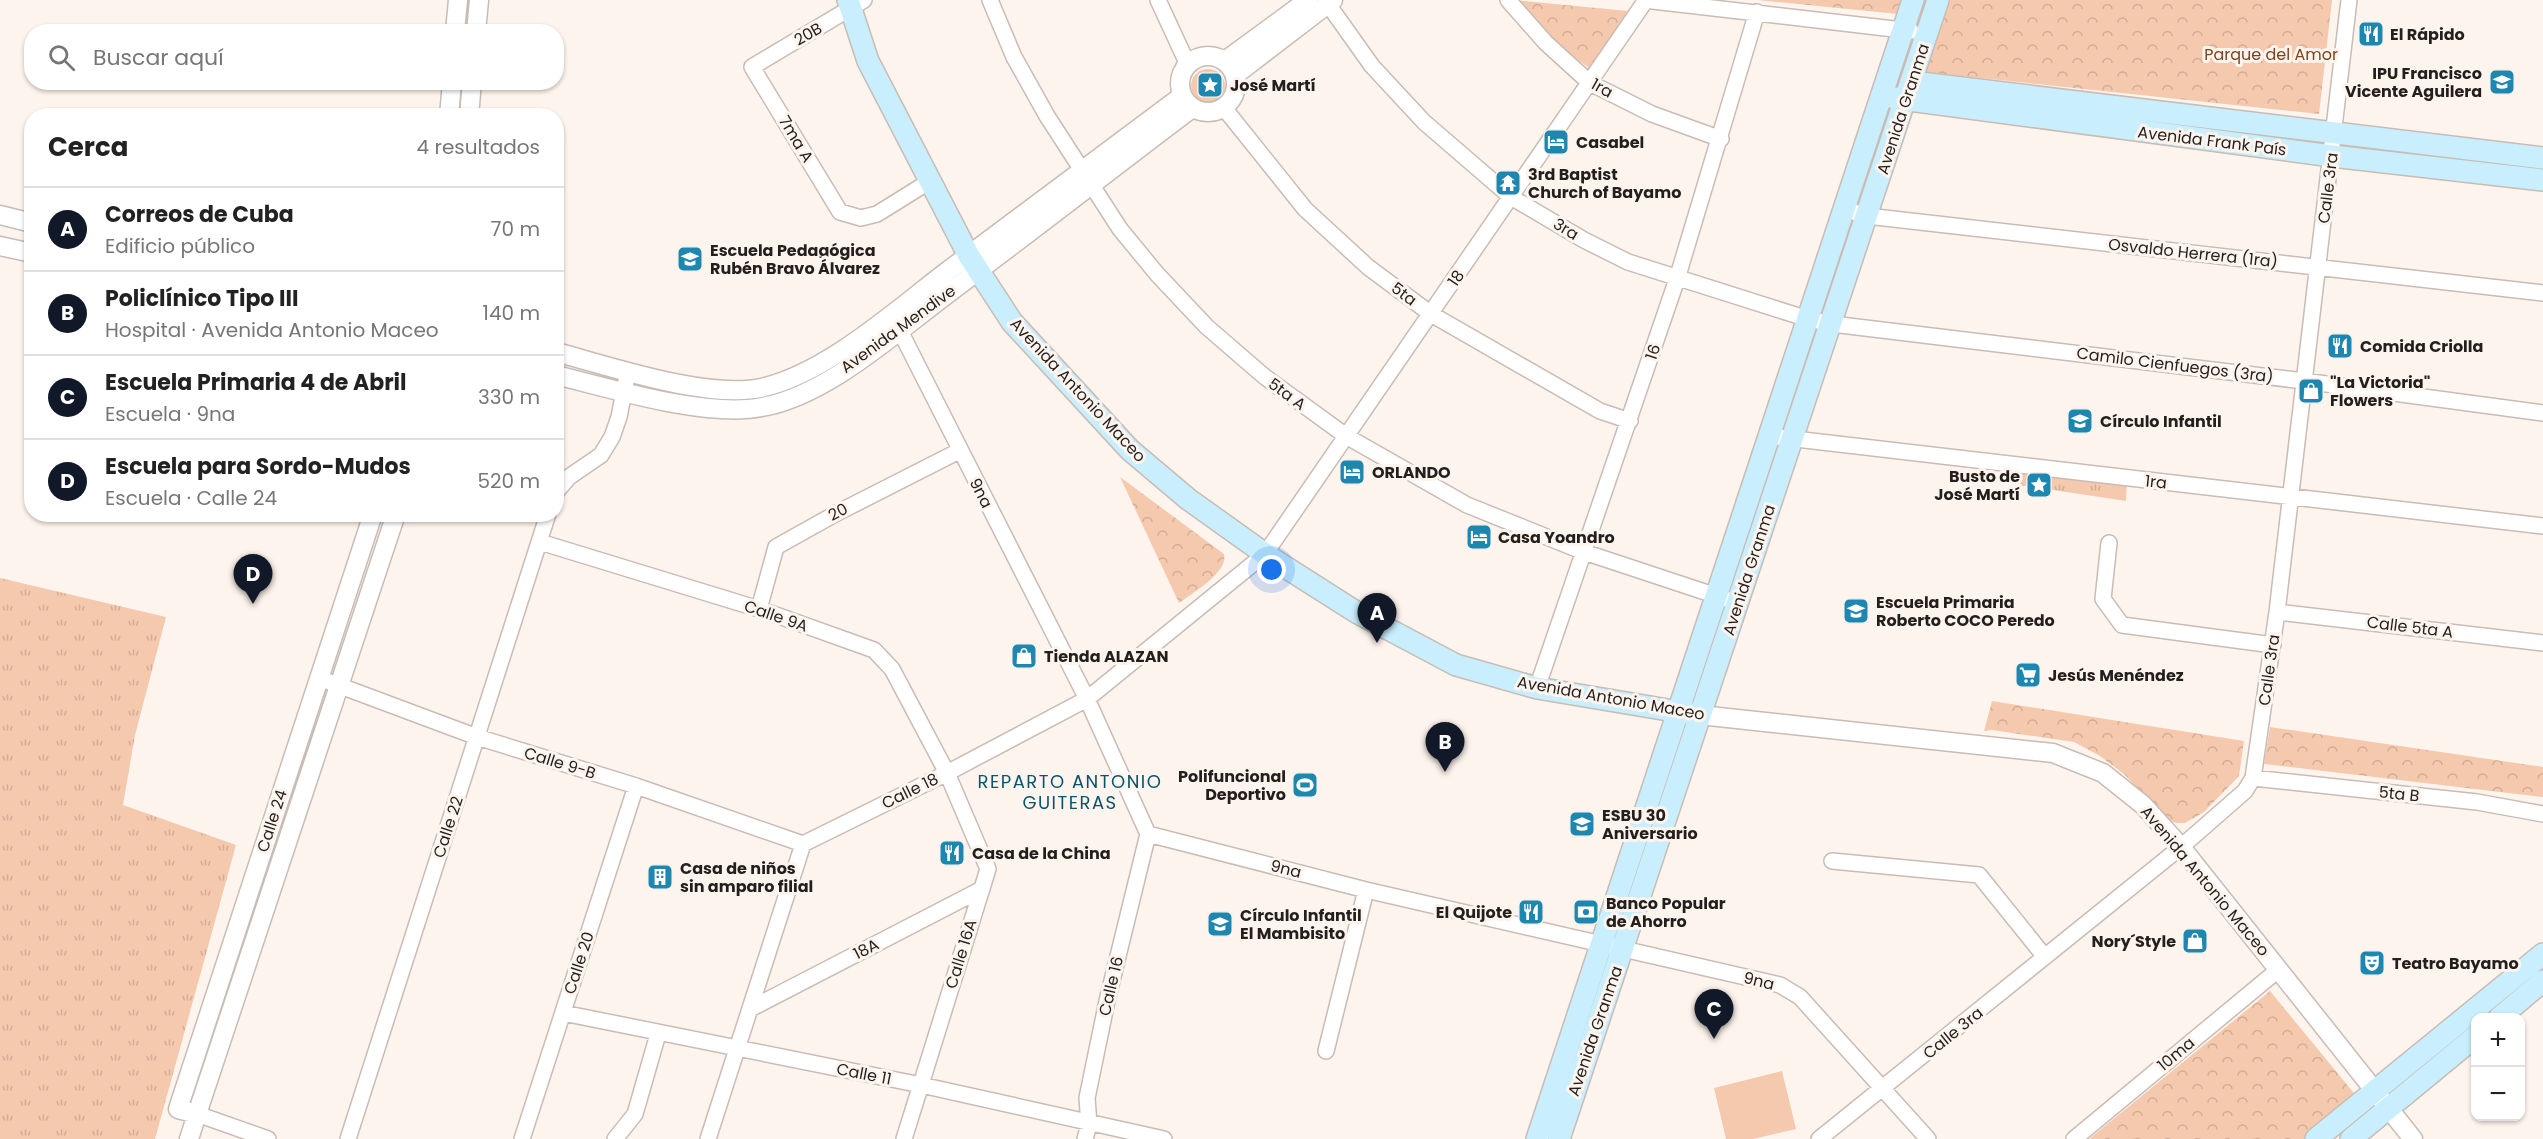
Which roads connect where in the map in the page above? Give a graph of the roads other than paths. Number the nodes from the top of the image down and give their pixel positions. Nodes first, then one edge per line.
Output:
1 (458, 0) edge
2 (479, 0) edge
3 (990, 0) edge
4 (1158, 0) edge
5 (1308, 0) edge
6 (1508, 0) edge
7 (1645, 0) edge
8 (1913, 0) edge
9 (1938, 0) edge
10 (2349, 0) edge
11 (1329, 1) edge
12 (854, 3) edge
13 (1758, 12) junction
14 (456, 24) edge
15 (477, 24) edge
16 (1903, 30) junction
17 (1929, 33) junction
18 (1188, 64) junction
19 (752, 67) joint
20 (1230, 68) junction
21 (1590, 83) junction
22 (1885, 86) junction
23 (451, 90) edge
24 (471, 90) edge
25 (1909, 91) junction
26 (1187, 102) junction
27 (450, 108) edge
28 (470, 108) edge
29 (1224, 108) junction
30 (2334, 132) junction
31 (1721, 140) junction
32 (2332, 156) junction
33 (2543, 158) edge
34 (1086, 178) junction
35 (2543, 180) edge
36 (930, 181) junction
37 (1511, 197) junction
38 (1844, 209) junction
39 (0, 215) edge
40 (1868, 216) junction
41 (24, 221) edge
42 (0, 246) edge
43 (24, 251) edge
44 (974, 263) junction
45 (2319, 267) junction
46 (1677, 279) junction
47 (2543, 293) edge
48 (1431, 314) junction
49 (1808, 319) junction
50 (895, 322) junction
51 (1832, 324) junction
52 (564, 354) edge
53 (627, 370) junction
54 (564, 377) edge
55 (2304, 381) junction
56 (624, 392) junction
57 (2543, 412) edge
58 (1630, 421) junction
59 (1346, 436) junction
60 (1769, 436) junction
61 (1792, 440) junction
62 (960, 451) junction
63 (564, 482) edge
64 (2290, 497) junction
65 (370, 522) edge
66 (393, 522) edge
67 (546, 522) edge
68 (2543, 526) edge
69 (540, 542) junction
70 (2109, 543) dead end
71 (1584, 552) junction
72 (1265, 554) junction
73 (1716, 595) junction
74 (1738, 604) junction
75 (759, 609) junction
76 (2277, 612) junction
77 (2543, 643) edge
78 (2273, 645) junction
79 (319, 678) junction
80 (339, 686) junction
81 (1537, 688) junction
82 (1087, 699) junction
83 (1678, 713) junction
84 (1700, 715) junction
85 (477, 737) junction
86 (947, 772) junction
87 (2253, 778) junction
88 (636, 786) junction
89 (2543, 814) edge
90 (1148, 834) junction
91 (803, 844) junction
92 (2181, 847) junction
93 (1832, 861) dead end
94 (982, 889) junction
95 (1366, 890) junction
96 (1602, 943) junction
97 (1623, 949) junction
98 (2543, 954) edge
99 (2045, 957) junction
100 (2278, 970) junction
101 (2543, 981) edge
102 (750, 1009) junction
103 (563, 1013) junction
104 (2504, 1013) edge
105 (658, 1034) junction
106 (2471, 1039) edge
107 (737, 1049) junction
108 (1326, 1051) dead end
109 (921, 1085) junction
110 (1882, 1090) junction
111 (2376, 1090) junction
112 (2388, 1108) junction
113 (197, 1114) junction
114 (1089, 1124) junction
115 (189, 1139) edge
116 (268, 1139) edge
117 (348, 1139) edge
118 (522, 1139) edge
119 (615, 1139) edge
120 (708, 1139) edge
121 (904, 1139) edge
122 (1085, 1139) edge
123 (1164, 1139) edge
124 (1537, 1139) edge
125 (1559, 1139) edge
126 (1819, 1139) edge
127 (1928, 1139) edge
128 (2073, 1139) edge
129 (2316, 1139) edge
130 (2351, 1139) edge
131 (2413, 1139) edge

1 - 14 street
2 - 15 street
3 - 34 street, 5ta A
4 - 18 street
5 - 20 street
6 - 21 street, 1ra
7 - 13 street
7 - 21 street, 18
8 - 16 main road, Avenida Granma
9 - 17 main road, Avenida Granma
10 - 30 street, Calle 3ra
11 - 20 street
11 - 37 street, 3ra
12 - 19 street, 20B
12 - 36 main road, Avenida Antonio Maceo
13 - 16 street
13 - 31 street, 16
16 - 17 street
16 - 22 main road, Avenida Granma
17 - 25 main road, Avenida Granma
18 - 20 street
18 - 26 street
19 - 36 street, 7ma A
20 - 29 street
21 - 31 street, 1ra
21 - 37 street, 18
22 - 25 main road, Avenida Frank País
22 - 38 main road, Avenida Granma
23 - 27 street
24 - 28 street
25 - 30 main road, Avenida Frank País
25 - 32 main road, Avenida Frank País
25 - 40 main road, Avenida Granma
26 - 29 street
26 - 34 street, Avenida Mendive
29 - 48 street, 5ta
30 - 32 street, Calle 3ra
30 - 33 main road, Avenida Frank País
31 - 46 street, 16
32 - 35 main road, Avenida Frank País
32 - 45 street, Calle 3ra
34 - 44 street, Avenida Mendive
34 - 59 street, 5ta A
36 - 44 main road, Avenida Antonio Maceo
37 - 46 street, 3ra
37 - 48 street, 18
38 - 40 street, Osvaldo Herrera (1ra)
38 - 49 main road, Avenida Granma
39 - 41 street
40 - 45 street, Osvaldo Herrera (1ra)
40 - 51 main road, Avenida Granma
42 - 43 street
44 - 50 street, Avenida Mendive
44 - 72 main road, Avenida Antonio Maceo
45 - 47 street, Osvaldo Herrera (1ra)
45 - 55 street, Calle 3ra
46 - 49 street, 3ra
46 - 58 street, 16
48 - 58 street, 5ta
48 - 59 street, 18
49 - 51 street, Camilo Cienfuegos (3ra)
49 - 60 main road, Avenida Granma
50 - 53 street, Avenida Mendive
50 - 56 street, Avenida Mendive
50 - 62 street, 9na
51 - 55 street, Camilo Cienfuegos (3ra)
51 - 61 main road, Avenida Granma
52 - 53 street, Avenida Mendive
53 - 56 street
54 - 56 street, Avenida Mendive
55 - 57 street, Camilo Cienfuegos (3ra)
55 - 64 street, Calle 3ra
56 - 63 street
58 - 71 street, 16
59 - 71 street, 5ta A
59 - 72 street, 18
60 - 61 street, 1ra
60 - 73 main road, Avenida Granma
61 - 64 street, 1ra
61 - 74 main road, Avenida Granma
62 - 75 street, 20
62 - 82 street, 9na
64 - 68 street, 1ra
64 - 76 street, Calle 3ra
65 - 79 street, Calle 24
66 - 80 street, Calle 24
67 - 69 street, Calle 22
69 - 75 street, Calle 9A
69 - 85 street, Calle 22
70 - 78 street
71 - 73 street, 5ta A
71 - 81 street, 16
72 - 81 main road, Avenida Antonio Maceo
72 - 82 street, Calle 18
73 - 74 street, 5ta A
73 - 83 main road, Avenida Granma
74 - 84 main road, Avenida Granma
75 - 86 street, Calle 9A
76 - 77 street, Calle 5ta A
76 - 78 street, Calle 3ra
78 - 87 street, Calle 3ra
79 - 80 street, Calle 9-B
79 - 113 street, Calle 24
80 - 85 street, Calle 9-B
80 - 113 street, Calle 24
81 - 83 main road, Avenida Antonio Maceo
82 - 86 street, Calle 18
82 - 90 street, 9na
83 - 84 main road, Avenida Antonio Maceo
83 - 96 main road, Avenida Granma
84 - 92 street, Avenida Antonio Maceo
84 - 97 main road, Avenida Granma
85 - 88 street, Calle 9-B
85 - 117 street, Calle 22
86 - 91 street, Calle 18
86 - 94 street, Calle 16A
87 - 89 street, 5ta B
87 - 92 street, Calle 3ra
88 - 91 street, Calle 9-B
88 - 103 street, Calle 20
90 - 95 street, 9na
90 - 114 street, Calle 16
91 - 102 street
92 - 99 street, Calle 3ra
92 - 100 street, Avenida Antonio Maceo
93 - 99 street
94 - 102 street, 18A
94 - 109 street, Calle 16A
95 - 96 street, 9na
95 - 108 street
96 - 97 street, 9na
96 - 124 main road, Avenida Granma
97 - 110 street, 9na
97 - 125 main road, Avenida Granma
98 - 111 main road
99 - 110 street, Calle 3ra
100 - 111 street, Avenida Antonio Maceo
100 - 128 street, 10ma
101 - 104 main road
102 - 107 street
103 - 105 street, Calle 11
103 - 118 street, Calle 20
105 - 107 street, Calle 11
105 - 119 street
106 - 112 main road
107 - 109 street, Calle 11
107 - 120 street
109 - 114 street, Calle 11
109 - 121 street, Calle 16A
110 - 126 street, Calle 3ra
110 - 127 street, 9na
111 - 112 street, Avenida Antonio Maceo
111 - 129 main road
112 - 130 main road
112 - 131 street, Avenida Antonio Maceo
113 - 115 street, Calle 24
113 - 116 street
114 - 122 street, Calle 16
114 - 123 street, Calle 11

